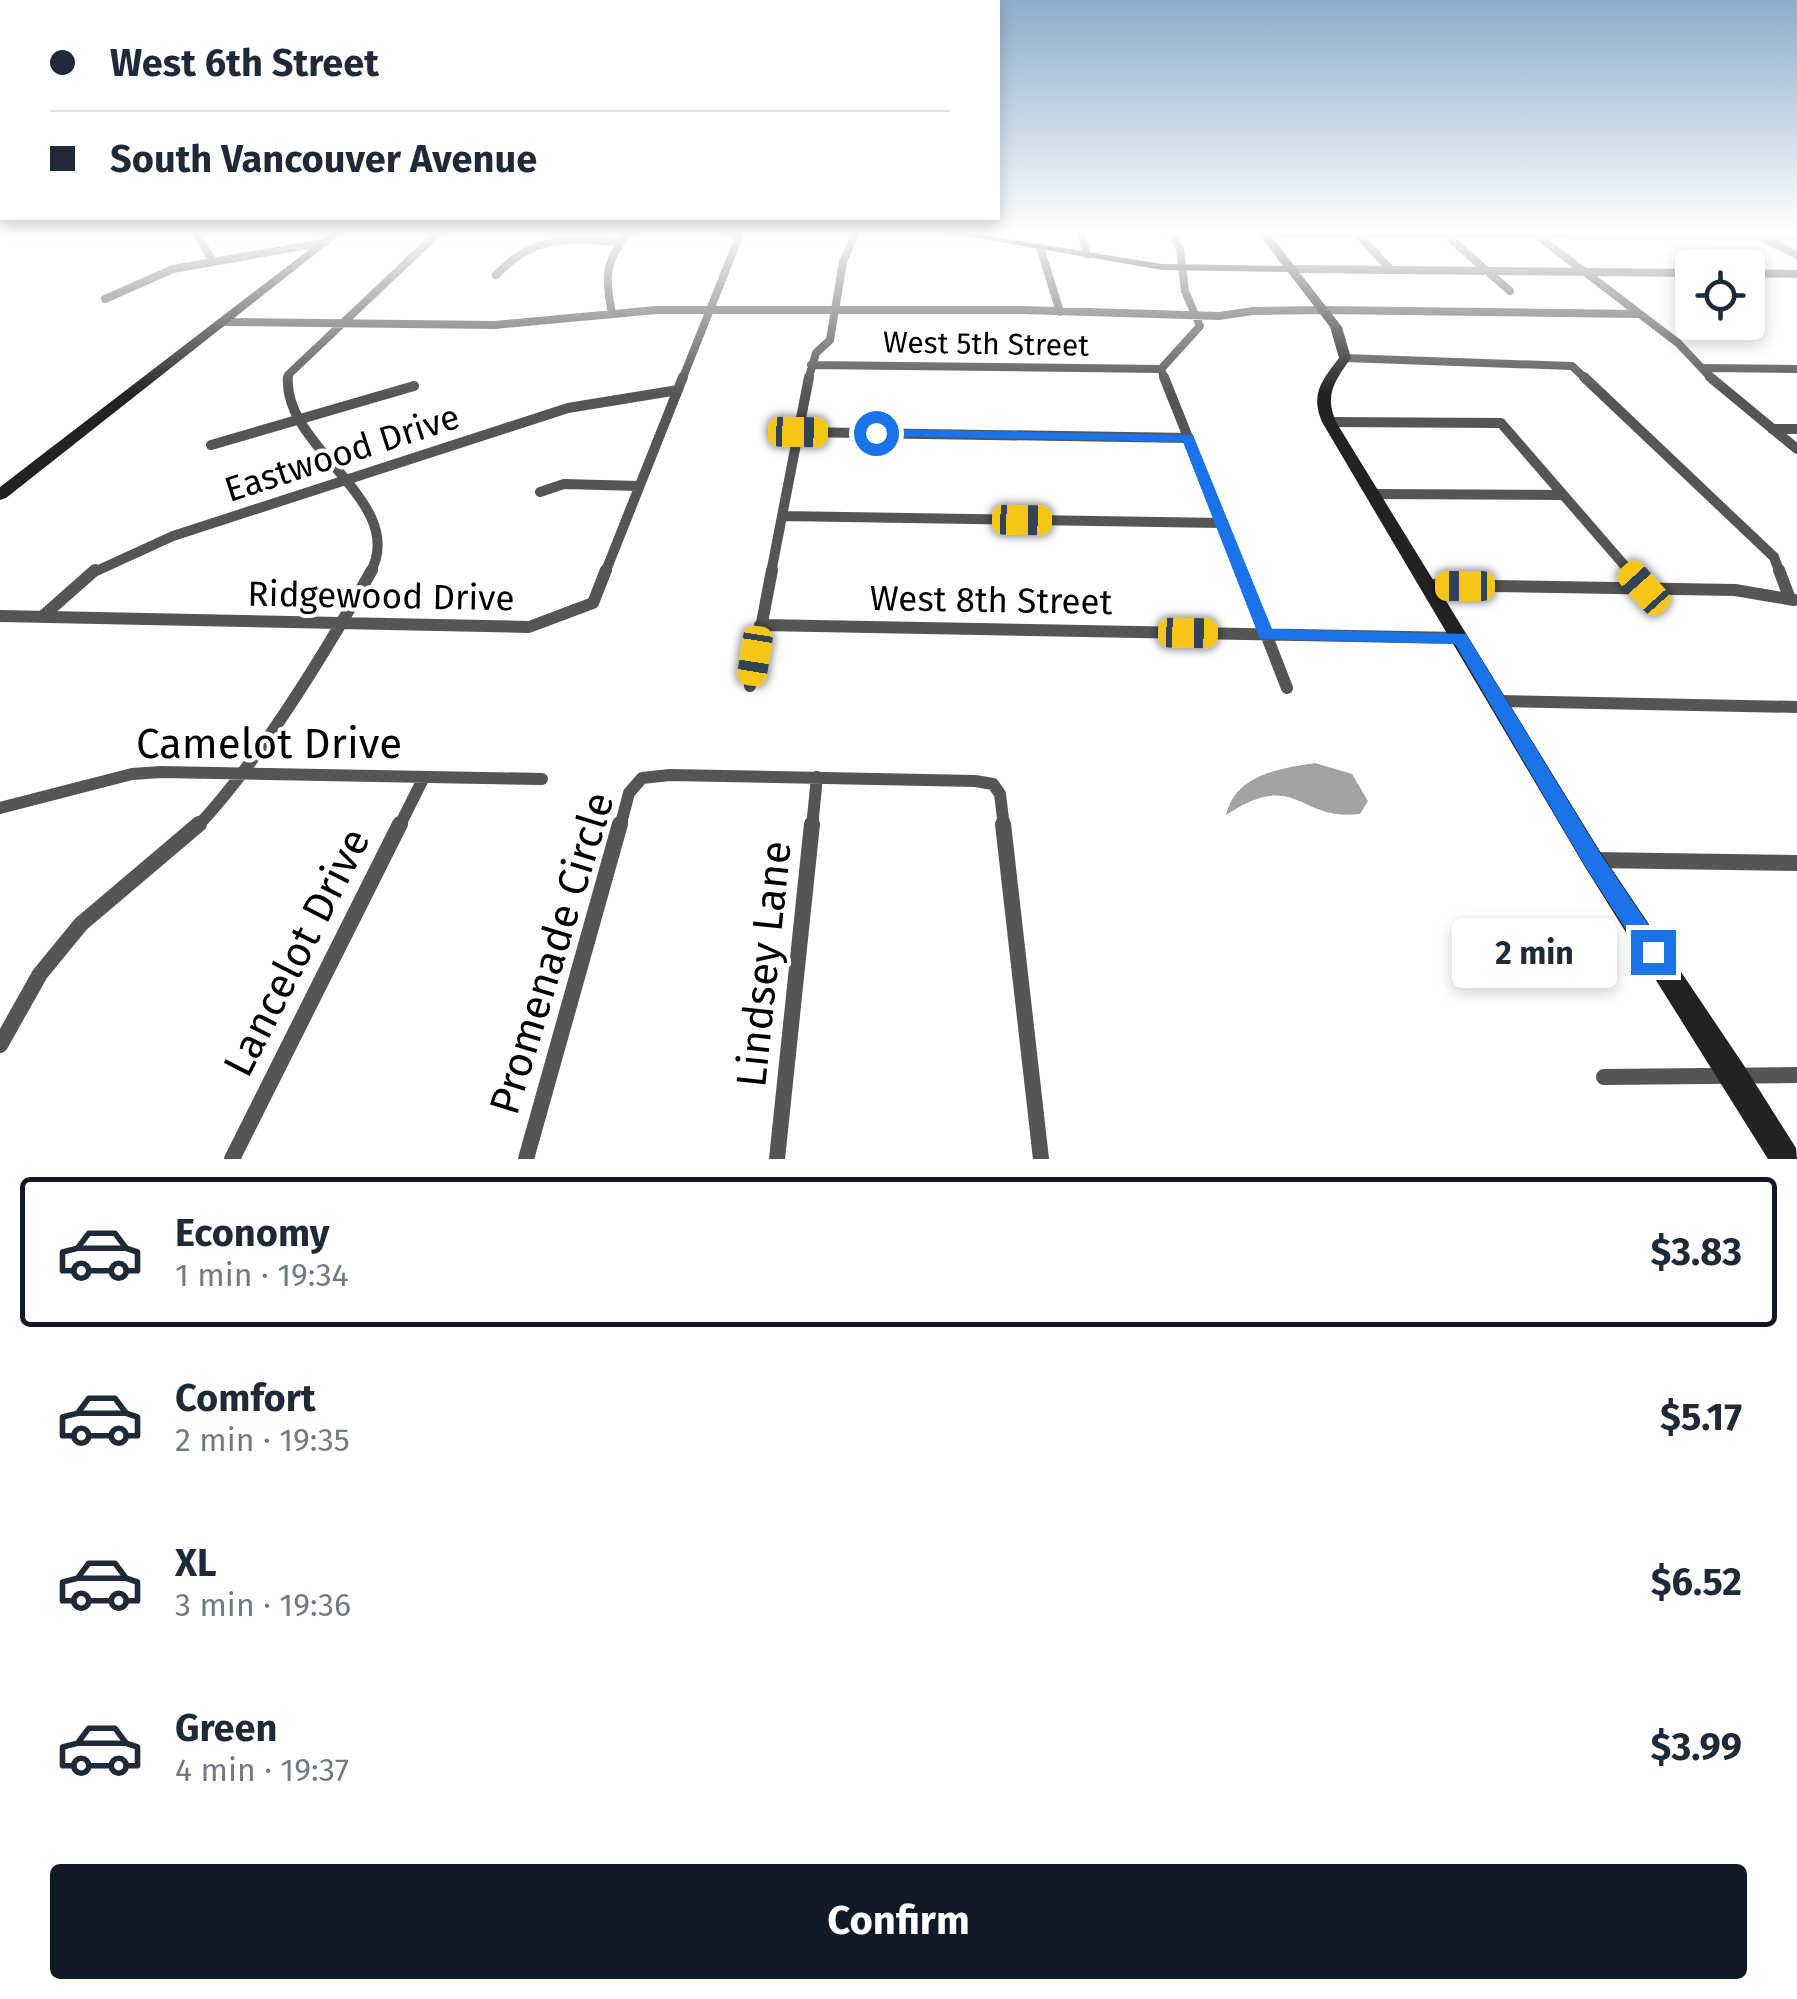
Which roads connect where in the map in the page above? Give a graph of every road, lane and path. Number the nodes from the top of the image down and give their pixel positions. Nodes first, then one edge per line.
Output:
1 (134, 286) edge
2 (270, 286) edge
3 (382, 286) edge
4 (606, 286) edge
5 (719, 286) edge
6 (840, 286) edge
7 (1052, 286) edge
8 (1185, 286) edge
9 (1304, 286) edge
10 (1505, 286) edge
11 (1602, 286) edge
12 (1510, 291) dead end
13 (105, 299) dead end
14 (837, 309) junction
15 (1323, 310) junction
16 (709, 311) junction
17 (1060, 312) junction
18 (612, 314) junction
19 (1640, 314) junction
20 (1195, 316) junction
21 (224, 322) junction
22 (342, 324) junction
23 (1345, 358) junction
24 (810, 365) junction
25 (1705, 368) junction
26 (1161, 369) junction
27 (1797, 369) edge
28 (414, 386) dead end
29 (678, 390) junction
30 (299, 421) junction
31 (1329, 422) junction
32 (1772, 429) junction
33 (1797, 429) edge
34 (798, 432) junction
35 (1188, 438) junction
36 (211, 445) dead end
37 (1797, 448) edge
38 (345, 481) junction
39 (639, 486) junction
40 (540, 492) dead end
41 (1373, 494) junction
42 (0, 495) edge
43 (1563, 495) junction
44 (782, 516) junction
45 (1222, 524) junction
46 (1429, 586) junction
47 (1644, 588) junction
48 (1793, 600) edge
49 (0, 616) edge
50 (43, 616) junction
51 (342, 623) junction
52 (760, 625) junction
53 (1266, 635) junction
54 (1460, 638) junction
55 (750, 686) dead end
56 (1287, 688) dead end
57 (1497, 701) junction
58 (1797, 707) edge
59 (241, 773) junction
60 (818, 776) junction
61 (424, 777) junction
62 (542, 779) dead end
63 (0, 808) edge
64 (1593, 860) junction
65 (1797, 864) edge
66 (0, 1045) edge
67 (1733, 1074) junction
68 (1797, 1075) edge
69 (1604, 1078) dead end
70 (232, 1159) edge
71 (526, 1159) edge
72 (778, 1159) edge
73 (1040, 1159) edge
74 (1784, 1159) edge

1 - 13 street
2 - 21 street
3 - 22 street
4 - 18 street
5 - 16 street, Ridgewood Drive
6 - 14 street
7 - 17 street
8 - 20 street
9 - 15 street
10 - 12 street
11 - 19 street
14 - 16 street
14 - 17 street
14 - 24 street
15 - 19 street
15 - 20 street
15 - 23 street
16 - 18 street
16 - 29 street, Ridgewood Drive
17 - 20 street
18 - 22 street
19 - 25 street
20 - 26 street
21 - 22 street
21 - 42 street
22 - 30 street
23 - 31 street
23 - 48 street
24 - 26 street, West 5th Street
24 - 34 street
25 - 27 street
25 - 32 street
26 - 35 street
28 - 30 street
29 - 38 street, Eastwood Drive
29 - 39 street, Ridgewood Drive
30 - 36 street
30 - 38 street
31 - 41 street
31 - 43 street
32 - 33 street
32 - 37 street
34 - 35 street
34 - 44 street
35 - 45 street
38 - 50 street, Eastwood Drive
38 - 51 street
39 - 40 street
39 - 51 street, Ridgewood Drive
41 - 43 street
41 - 46 street
43 - 47 street
44 - 45 street
44 - 52 street
45 - 53 street
46 - 47 street
46 - 54 street
47 - 48 street
49 - 50 street, Ridgewood Drive
50 - 51 street, Ridgewood Drive
51 - 59 street
52 - 53 street, West 8th Street
52 - 55 street
53 - 54 street, West 8th Street
53 - 56 street
54 - 57 street
57 - 58 street
57 - 64 street
59 - 61 street, Camelot Drive
59 - 63 street, Camelot Drive
59 - 66 street
60 - 71 street, Promenade Circle
60 - 72 street, Lindsey Lane
60 - 73 street, Promenade Circle
61 - 62 street, Camelot Drive
61 - 70 street, Lancelot Drive
64 - 65 street
64 - 67 street
67 - 68 street
67 - 69 street
67 - 74 street

